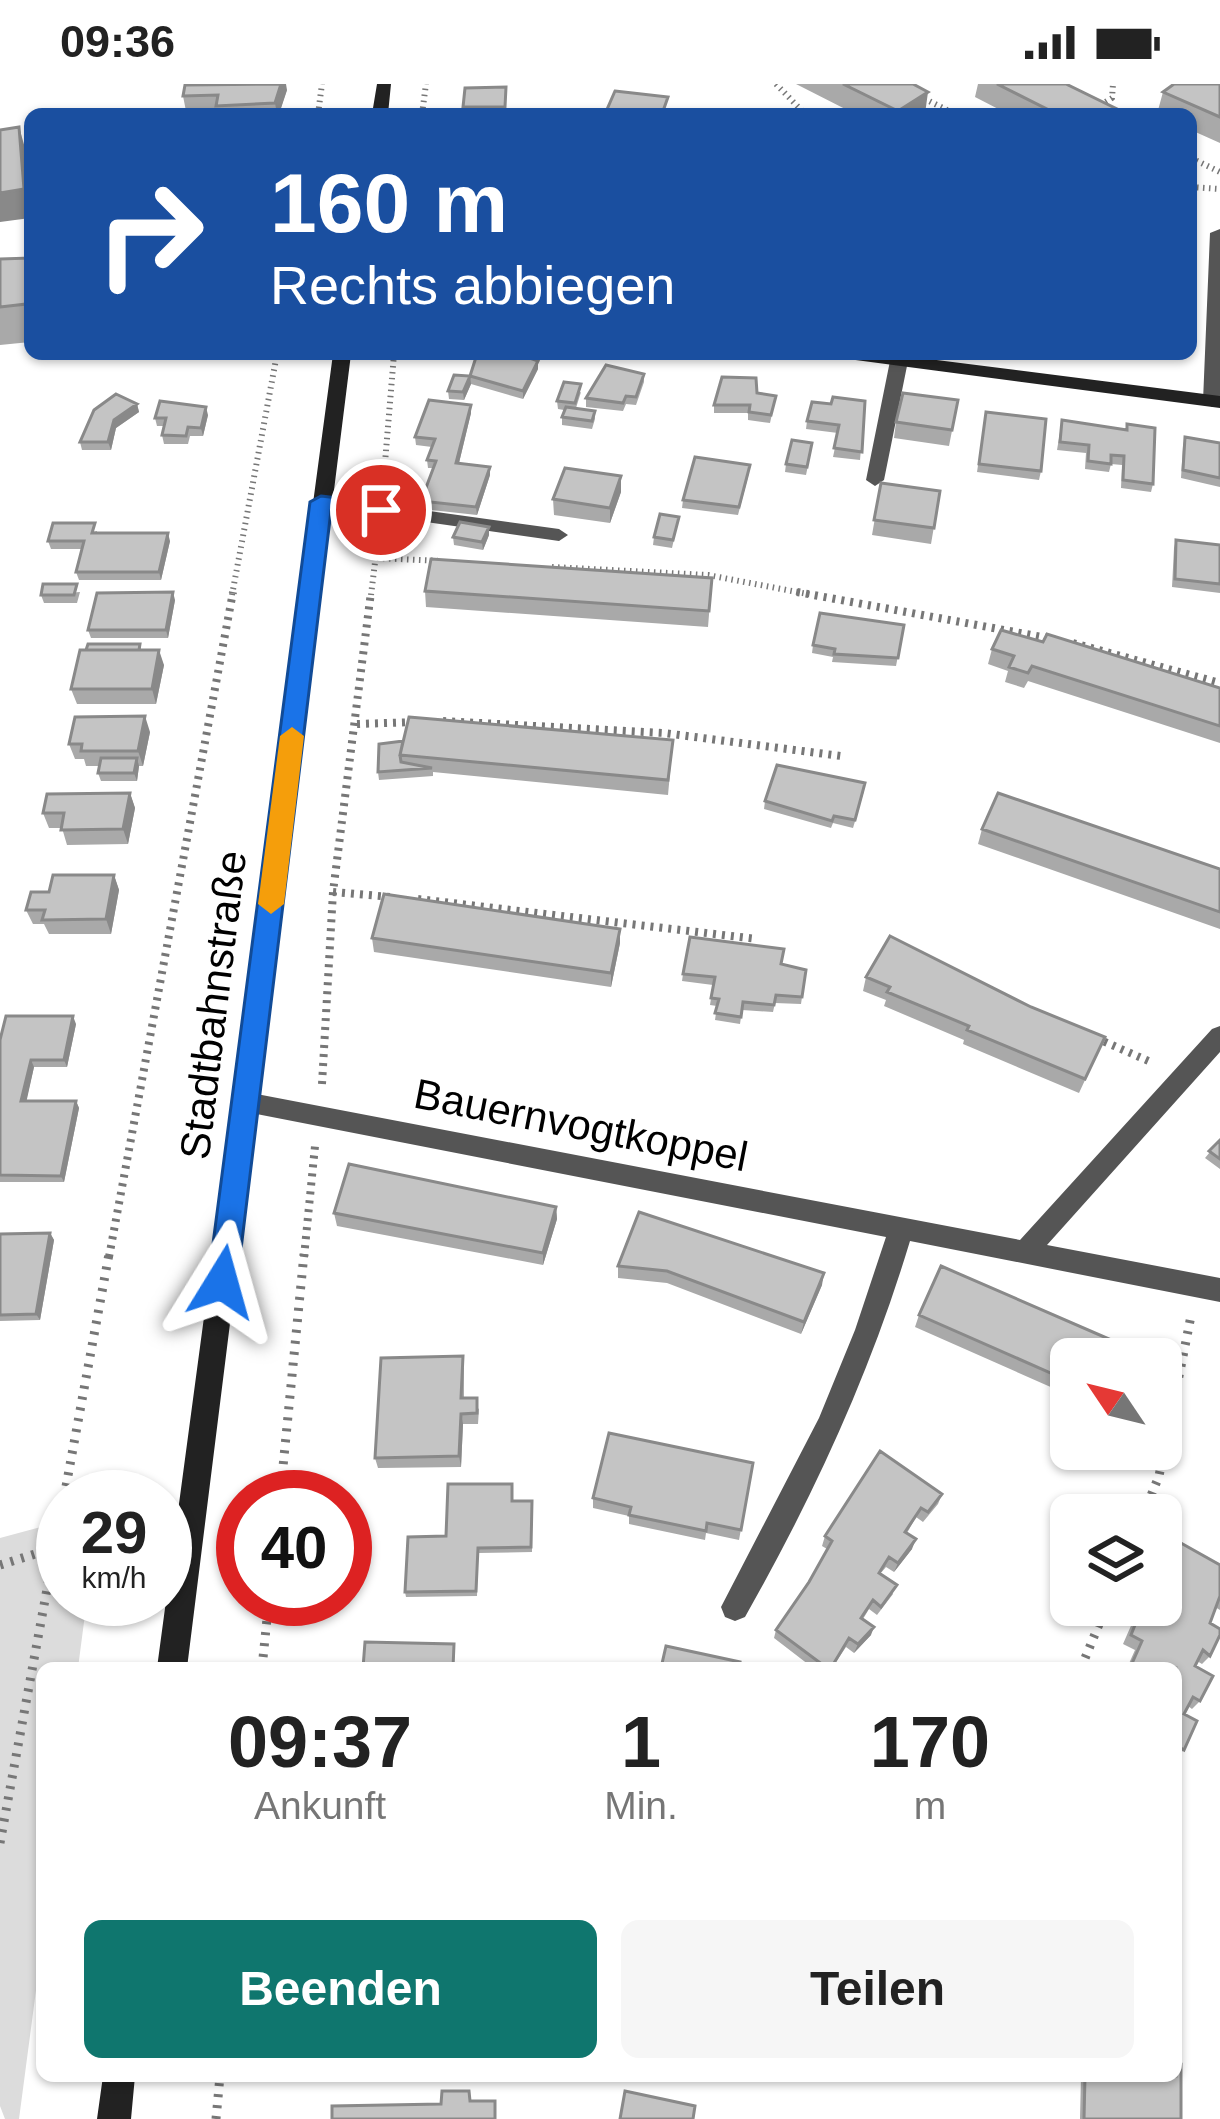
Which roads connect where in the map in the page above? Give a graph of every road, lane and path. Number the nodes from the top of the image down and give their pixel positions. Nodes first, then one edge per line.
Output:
1 (776, 84) edge
2 (1113, 84) edge
3 (914, 93) edge
4 (1078, 101) edge
5 (794, 108) edge
6 (942, 108) edge
7 (1093, 108) edge
8 (1097, 108) edge
9 (1218, 233) edge
10 (276, 360) edge
11 (341, 360) edge
12 (394, 360) edge
13 (892, 360) edge
14 (899, 361) junction
15 (1216, 401) edge
16 (875, 480) dead end
17 (321, 502) junction
18 (381, 510) junction
19 (559, 535) dead end
20 (376, 558) junction
21 (448, 562) edge
22 (542, 567) edge
23 (1220, 683) edge
24 (357, 724) junction
25 (842, 756) dead end
26 (333, 892) junction
27 (757, 939) dead end
28 (1081, 1032) edge
29 (1220, 1036) edge
30 (1182, 1076) junction
31 (246, 1102) junction
32 (319, 1116) junction
33 (900, 1232) junction
34 (1025, 1252) junction
35 (1209, 1288) edge
36 (66, 1470) edge
37 (283, 1470) edge
38 (1152, 1494) edge
39 (36, 1554) edge
40 (0, 1565) edge
41 (735, 1607) dead end
42 (38, 1626) edge
43 (266, 1626) edge
44 (1098, 1626) edge
45 (173, 1662) edge
46 (263, 1662) edge
47 (1083, 1662) edge
48 (0, 1843) edge
49 (118, 2082) edge
50 (219, 2082) edge
51 (114, 2119) edge
52 (216, 2119) edge

1 - 5 path
2 - 8 path
3 - 6 path
4 - 7 path
9 - 15 street
10 - 36 path
11 - 17 street, Stadtbahnstraße
12 - 18 path
13 - 14 street
14 - 15 street
14 - 16 street
17 - 18 street
17 - 31 street, Stadtbahnstraße
18 - 19 street
18 - 20 path
20 - 21 path
20 - 24 path
22 - 23 path
24 - 25 path
24 - 26 path
26 - 27 path
26 - 32 path
28 - 30 path
29 - 30 street
30 - 34 street
31 - 32 street, Bauernvogtkoppel
31 - 45 street, Stadtbahnstraße
32 - 33 street, Bauernvogtkoppel
32 - 37 path
33 - 34 street, Bauernvogtkoppel
33 - 41 street
34 - 35 street, Bauernvogtkoppel
35 - 38 path
39 - 40 path
42 - 48 path
43 - 46 path
44 - 47 path
49 - 51 street
50 - 52 path

